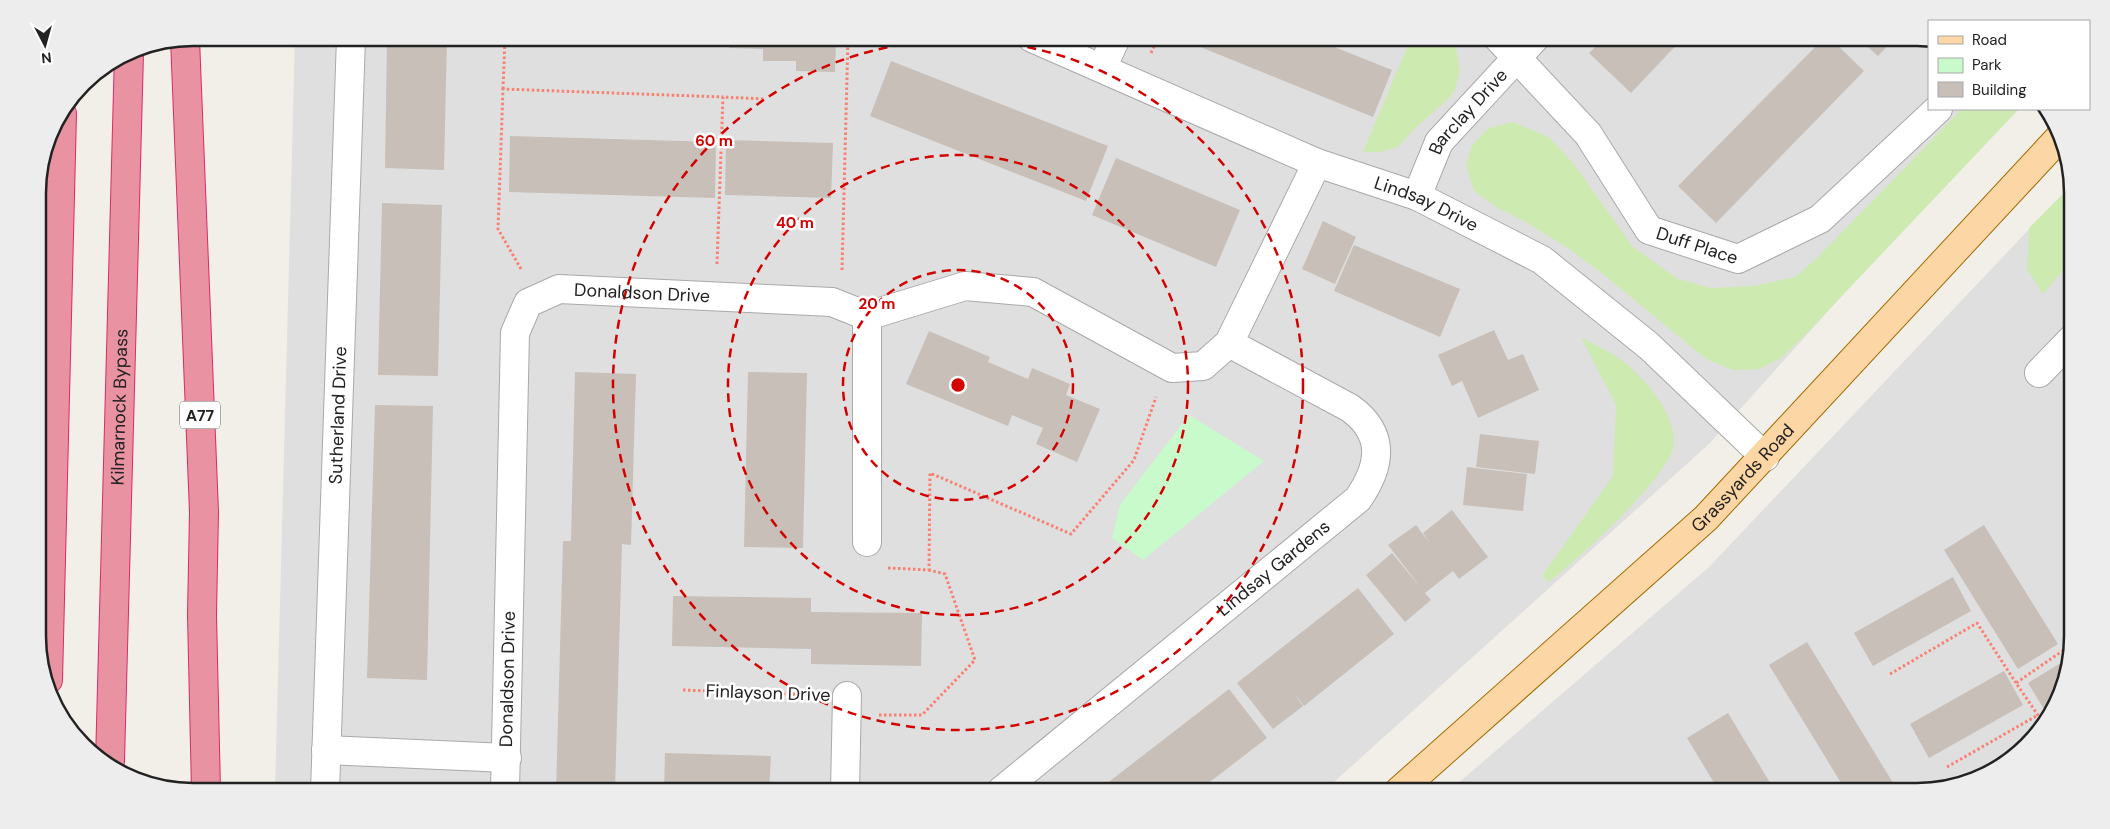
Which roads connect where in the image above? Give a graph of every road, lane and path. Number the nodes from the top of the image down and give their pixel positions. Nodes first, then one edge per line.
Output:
1 (1052, 46) edge
2 (1112, 46) edge
3 (1515, 46) edge
4 (1519, 46) edge
5 (185, 47) edge
6 (351, 47) edge
7 (504, 47) edge
8 (848, 47) edge
9 (129, 61) edge
10 (1102, 68) junction
11 (502, 89) junction
12 (723, 97) junction
13 (764, 99) dead end
14 (1937, 110) edge
15 (62, 127) edge
16 (2055, 143) edge
17 (1317, 163) junction
18 (1417, 196) junction
19 (716, 297) junction
20 (538, 299) junction
21 (841, 306) junction
22 (867, 316) junction
23 (1229, 343) junction
24 (2064, 347) edge
25 (1172, 368) junction
26 (2038, 373) dead end
27 (1765, 457) junction
28 (867, 542) joint
29 (929, 570) junction
30 (2062, 652) edge
31 (49, 659) edge
32 (1890, 674) dead end
33 (2016, 683) junction
34 (683, 690) dead end
35 (847, 706) junction
36 (2038, 715) joint
37 (326, 750) junction
38 (110, 757) edge
39 (506, 758) junction
40 (1947, 767) dead end
41 (1409, 782) edge
42 (206, 783) edge
43 (325, 783) edge
44 (505, 783) edge
45 (844, 783) edge
46 (1011, 783) edge

1 - 10 street, Lindsay Drive
2 - 10 street
3 - 18 street, Barclay Drive
4 - 14 street, Duff Place
5 - 42 highway, A77
6 - 37 street, Sutherland Drive
7 - 11 path
8 - 21 path
9 - 38 highway, Kilmarnock Bypass
10 - 17 street, Lindsay Drive
11 - 12 path
11 - 20 path
12 - 13 path
12 - 19 path
15 - 31 highway
16 - 27 main road, Grassyards Road
17 - 18 street, Lindsay Drive
17 - 23 street
18 - 27 street, Lindsay Drive
19 - 20 street, Donaldson Drive
19 - 21 street, Donaldson Drive
20 - 39 street, Donaldson Drive
21 - 22 street, Donaldson Drive
22 - 25 street
22 - 28 street
23 - 25 street
23 - 46 street, Lindsay Gardens
24 - 26 street
25 - 29 path
27 - 41 main road, Grassyards Road
28 - 29 path
29 - 35 path
30 - 33 path
32 - 33 path
33 - 36 path
34 - 35 path, Finlayson Drive
35 - 45 street, Finlayson Drive
36 - 40 path
37 - 39 street, Donaldson Drive
37 - 43 street, Sutherland Drive
39 - 44 street, Donaldson Drive

